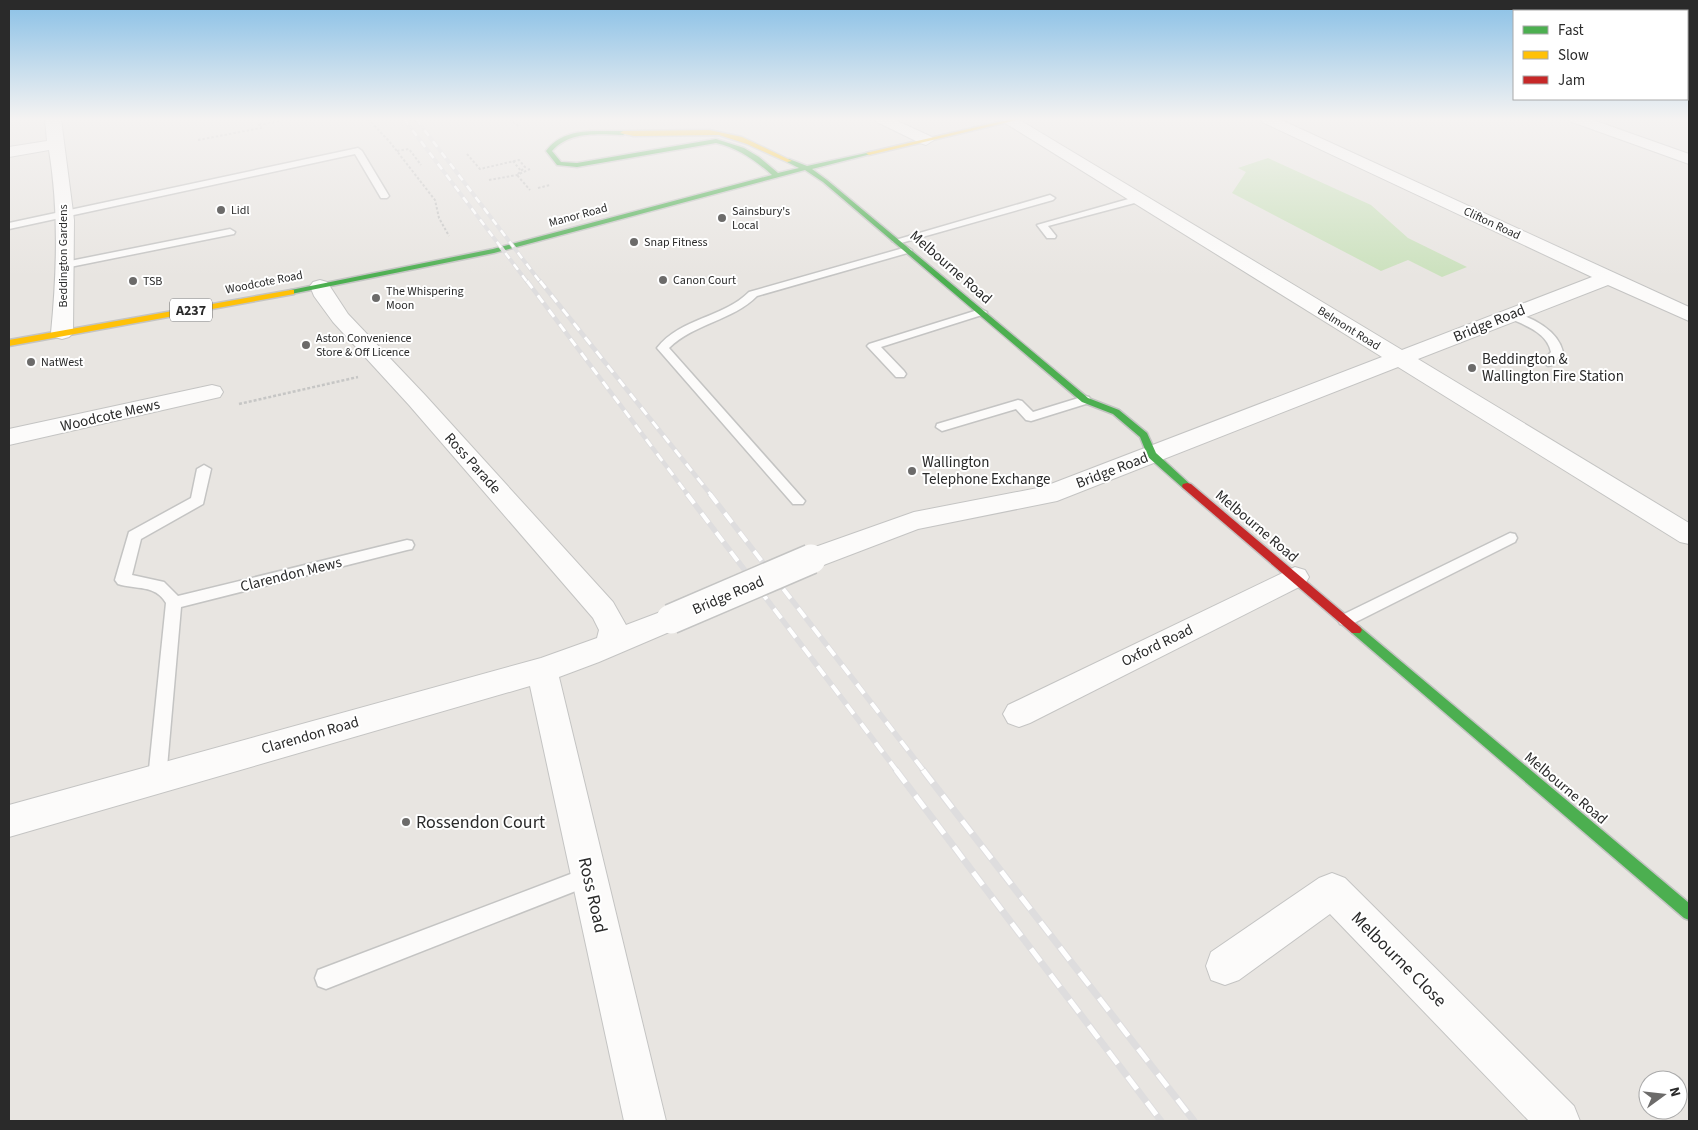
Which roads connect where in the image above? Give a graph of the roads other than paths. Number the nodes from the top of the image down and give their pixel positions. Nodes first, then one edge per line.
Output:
1 (61, 172) edge
2 (260, 172) edge
3 (370, 172) edge
4 (772, 172) edge
5 (792, 172) edge
6 (812, 172) edge
7 (1096, 172) edge
8 (1381, 172) edge
9 (777, 176) junction
10 (384, 196) dead end
11 (1050, 198) dead end
12 (1139, 199) junction
13 (64, 215) junction
14 (9, 226) edge
15 (230, 232) dead end
16 (1051, 236) dead end
17 (898, 241) junction
18 (494, 250) joint
19 (907, 250) junction
20 (65, 275) junction
21 (1610, 277) junction
22 (320, 286) junction
23 (980, 312) junction
24 (1511, 314) junction
25 (1689, 316) edge
26 (62, 333) junction
27 (9, 343) edge
28 (1400, 359) junction
29 (1548, 362) dead end
30 (900, 374) dead end
31 (212, 392) dead end
32 (1087, 401) junction
33 (942, 427) dead end
34 (9, 438) edge
35 (1152, 455) junction
36 (204, 469) dead end
37 (798, 501) dead end
38 (1689, 536) edge
39 (1510, 538) dead end
40 (407, 545) dead end
41 (1294, 577) junction
42 (174, 603) junction
43 (1346, 620) junction
44 (609, 645) junction
45 (542, 670) junction
46 (1019, 714) dead end
47 (157, 779) junction
48 (9, 821) edge
49 (589, 876) junction
50 (1689, 913) edge
51 (1225, 966) dead end
52 (326, 978) dead end
53 (645, 1121) edge
54 (1559, 1121) edge

1 - 13 street, Beddington Gardens
2 - 13 lane
3 - 10 lane
4 - 9 street, Melbourne Road
5 - 9 street, Manor Road / A237
6 - 17 street, Melbourne Road
7 - 12 street, Belmont Road
8 - 21 street, Clifton Road
9 - 18 street, Manor Road / A237
11 - 17 lane
12 - 16 lane
12 - 28 street, Belmont Road
13 - 14 lane
13 - 20 street, Beddington Gardens
15 - 20 lane
17 - 19 street, Melbourne Road
18 - 22 street, Woodcote Road / A237
19 - 23 street, Melbourne Road
19 - 37 lane
20 - 26 street, Beddington Gardens
21 - 24 street, Bridge Road
21 - 25 street, Clifton Road
22 - 26 street, Woodcote Road / A237
22 - 44 street, Ross Parade
23 - 30 lane
23 - 32 street, Melbourne Road
24 - 28 street, Bridge Road
24 - 29 lane
26 - 27 street, Woodcote Road / A237
28 - 35 street, Bridge Road
28 - 38 street, Belmont Road
31 - 34 street, Woodcote Mews
32 - 33 lane
32 - 35 street, Melbourne Road
35 - 41 street, Melbourne Road
35 - 44 street, Bridge Road, bridge
36 - 42 lane
39 - 43 lane
40 - 42 lane, Clarendon Mews
41 - 43 street, Melbourne Road
41 - 46 street, Oxford Road
42 - 47 lane
43 - 50 street, Melbourne Road
44 - 45 street, Clarendon Road
45 - 47 street, Clarendon Road
45 - 49 street, Ross Road
47 - 48 street, Clarendon Road
49 - 52 lane
49 - 53 street, Ross Road
51 - 54 street, Melbourne Close

